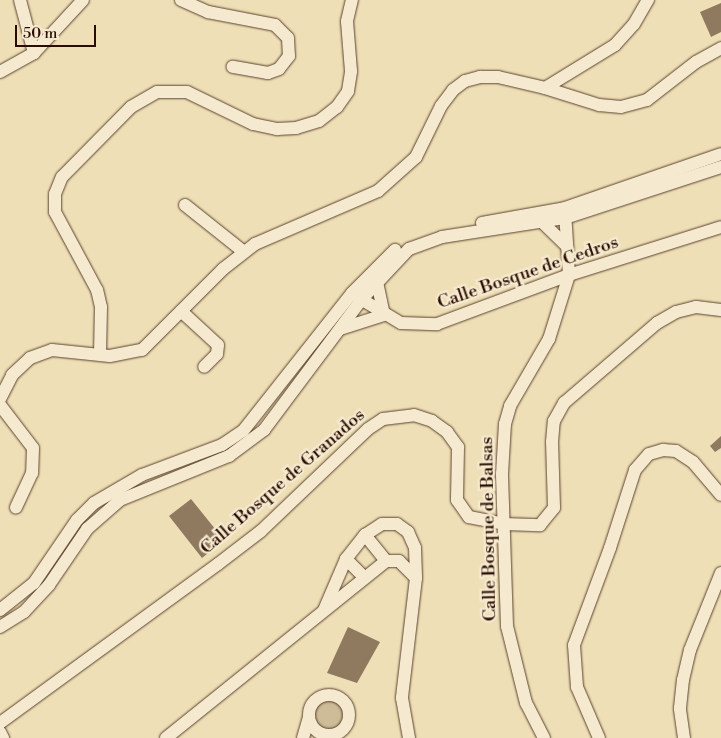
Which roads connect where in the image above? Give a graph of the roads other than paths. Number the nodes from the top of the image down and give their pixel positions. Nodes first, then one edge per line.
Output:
1 (20, 0) edge
2 (83, 0) edge
3 (181, 0) edge
4 (352, 0) edge
5 (648, 0) edge
6 (721, 48) edge
7 (34, 53) junction
8 (233, 67) dead end
9 (0, 72) edge
10 (545, 88) junction
11 (721, 154) edge
12 (721, 167) edge
13 (185, 205) dead end
14 (565, 213) junction
15 (542, 222) junction
16 (721, 227) edge
17 (567, 246) junction
18 (244, 252) junction
19 (568, 276) junction
20 (377, 281) junction
21 (357, 296) junction
22 (721, 310) edge
23 (181, 311) junction
24 (384, 315) junction
25 (338, 330) junction
26 (100, 354) junction
27 (204, 367) dead end
28 (0, 399) edge
29 (0, 405) edge
30 (721, 495) edge
31 (16, 507) dead end
32 (504, 524) junction
33 (365, 535) junction
34 (346, 559) junction
35 (386, 561) junction
36 (721, 573) edge
37 (364, 577) junction
38 (416, 578) junction
39 (0, 610) edge
40 (324, 610) junction
41 (0, 627) edge
42 (309, 717) junction
43 (0, 723) edge
44 (0, 732) edge
45 (344, 734) edge
46 (327, 737) edge
47 (3, 738) edge
48 (166, 738) edge
49 (303, 738) edge
50 (409, 738) edge
51 (544, 738) edge
52 (598, 738) edge
53 (684, 738) edge

1 - 7 street
2 - 7 street
3 - 8 street
4 - 26 street
5 - 10 street
6 - 10 street
7 - 9 street
10 - 18 street
11 - 14 street
12 - 14 street
13 - 18 street
14 - 15 street
14 - 17 street, Calle Bosque de Balsas
14 - 21 street
15 - 17 street
15 - 20 street
16 - 19 street, Calle Bosque de Cedros
17 - 19 street, Calle Bosque de Balsas
18 - 23 street
19 - 24 street, Calle Bosque de Cedros
19 - 32 street, Calle Bosque de Balsas
20 - 21 street
20 - 24 street
21 - 24 street, Calle Bosque de Cedros
21 - 25 street
21 - 39 street
22 - 32 street, Calle Bosque de Granados
23 - 26 street
23 - 27 street
24 - 25 street
25 - 41 street
26 - 28 street
29 - 31 street
30 - 52 street
32 - 43 street, Calle Bosque de Granados
32 - 51 street, Calle Bosque de Balsas
33 - 34 street
33 - 35 street
33 - 38 street
34 - 37 street
34 - 40 street
35 - 37 street
35 - 38 street
36 - 53 street
37 - 40 street
38 - 50 street
40 - 48 street
42 - 45 street
42 - 46 street
42 - 49 street
44 - 47 street
45 - 46 street

